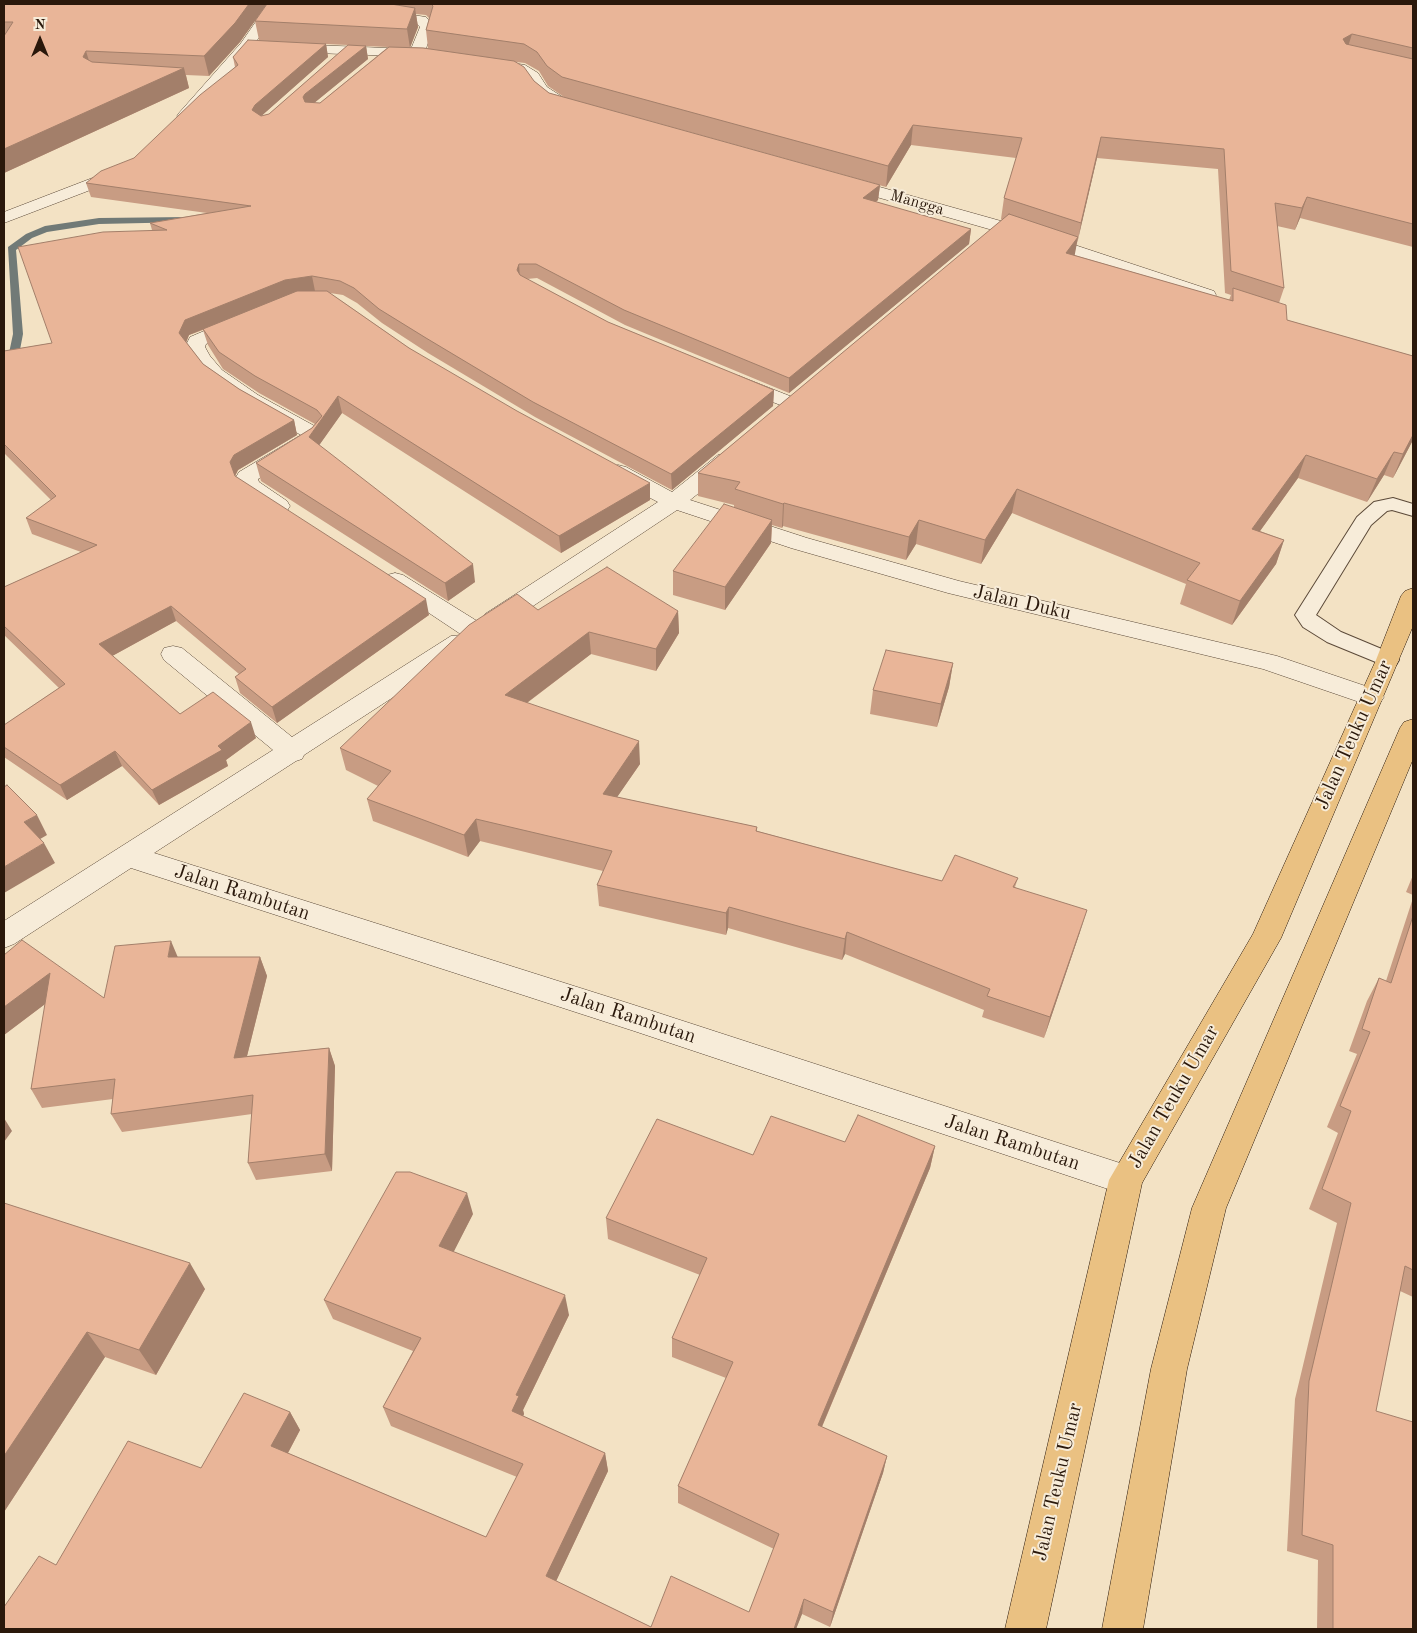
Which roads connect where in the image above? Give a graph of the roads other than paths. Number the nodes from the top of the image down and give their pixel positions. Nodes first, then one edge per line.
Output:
1 (274, 4) edge
2 (398, 4) edge
3 (246, 46) junction
4 (346, 50) junction
5 (387, 53) junction
6 (474, 61) edge
7 (332, 64) edge
8 (372, 65) edge
9 (193, 82) dead end
10 (212, 83) junction
11 (582, 109) edge
12 (173, 128) edge
13 (137, 162) edge
14 (832, 179) edge
15 (4, 218) edge
16 (1002, 227) junction
17 (980, 246) edge
18 (1224, 301) edge
19 (258, 315) edge
20 (720, 373) edge
21 (771, 422) edge
22 (741, 447) edge
23 (605, 465) edge
24 (674, 502) junction
25 (1413, 510) edge
26 (297, 517) edge
27 (378, 569) edge
28 (1413, 596) edge
29 (476, 632) junction
30 (173, 654) dead end
31 (1388, 660) junction
32 (1371, 697) junction
33 (1413, 728) edge
34 (293, 752) junction
35 (128, 856) junction
36 (4, 936) edge
37 (1126, 1180) junction
38 (1025, 1629) edge
39 (1122, 1629) edge

1 - 3 street
2 - 5 street
3 - 4 street
3 - 10 street
4 - 5 street
4 - 7 street
5 - 8 street
6 - 11 street
9 - 10 street
10 - 12 street
13 - 15 street
14 - 16 street, Mangga
16 - 17 street
16 - 18 street, Mangga
19 - 26 street
20 - 21 street
22 - 24 street
23 - 24 street, Jalan Duku
24 - 29 street
24 - 32 street, Jalan Duku
25 - 31 lane
27 - 29 street
28 - 31 highway, Jalan Teuku Umar
29 - 34 street
30 - 34 street
31 - 32 highway, Jalan Teuku Umar
32 - 37 highway, Jalan Teuku Umar
33 - 39 highway
34 - 35 street
35 - 36 street
35 - 37 street, Jalan Rambutan
37 - 38 highway, Jalan Teuku Umar

